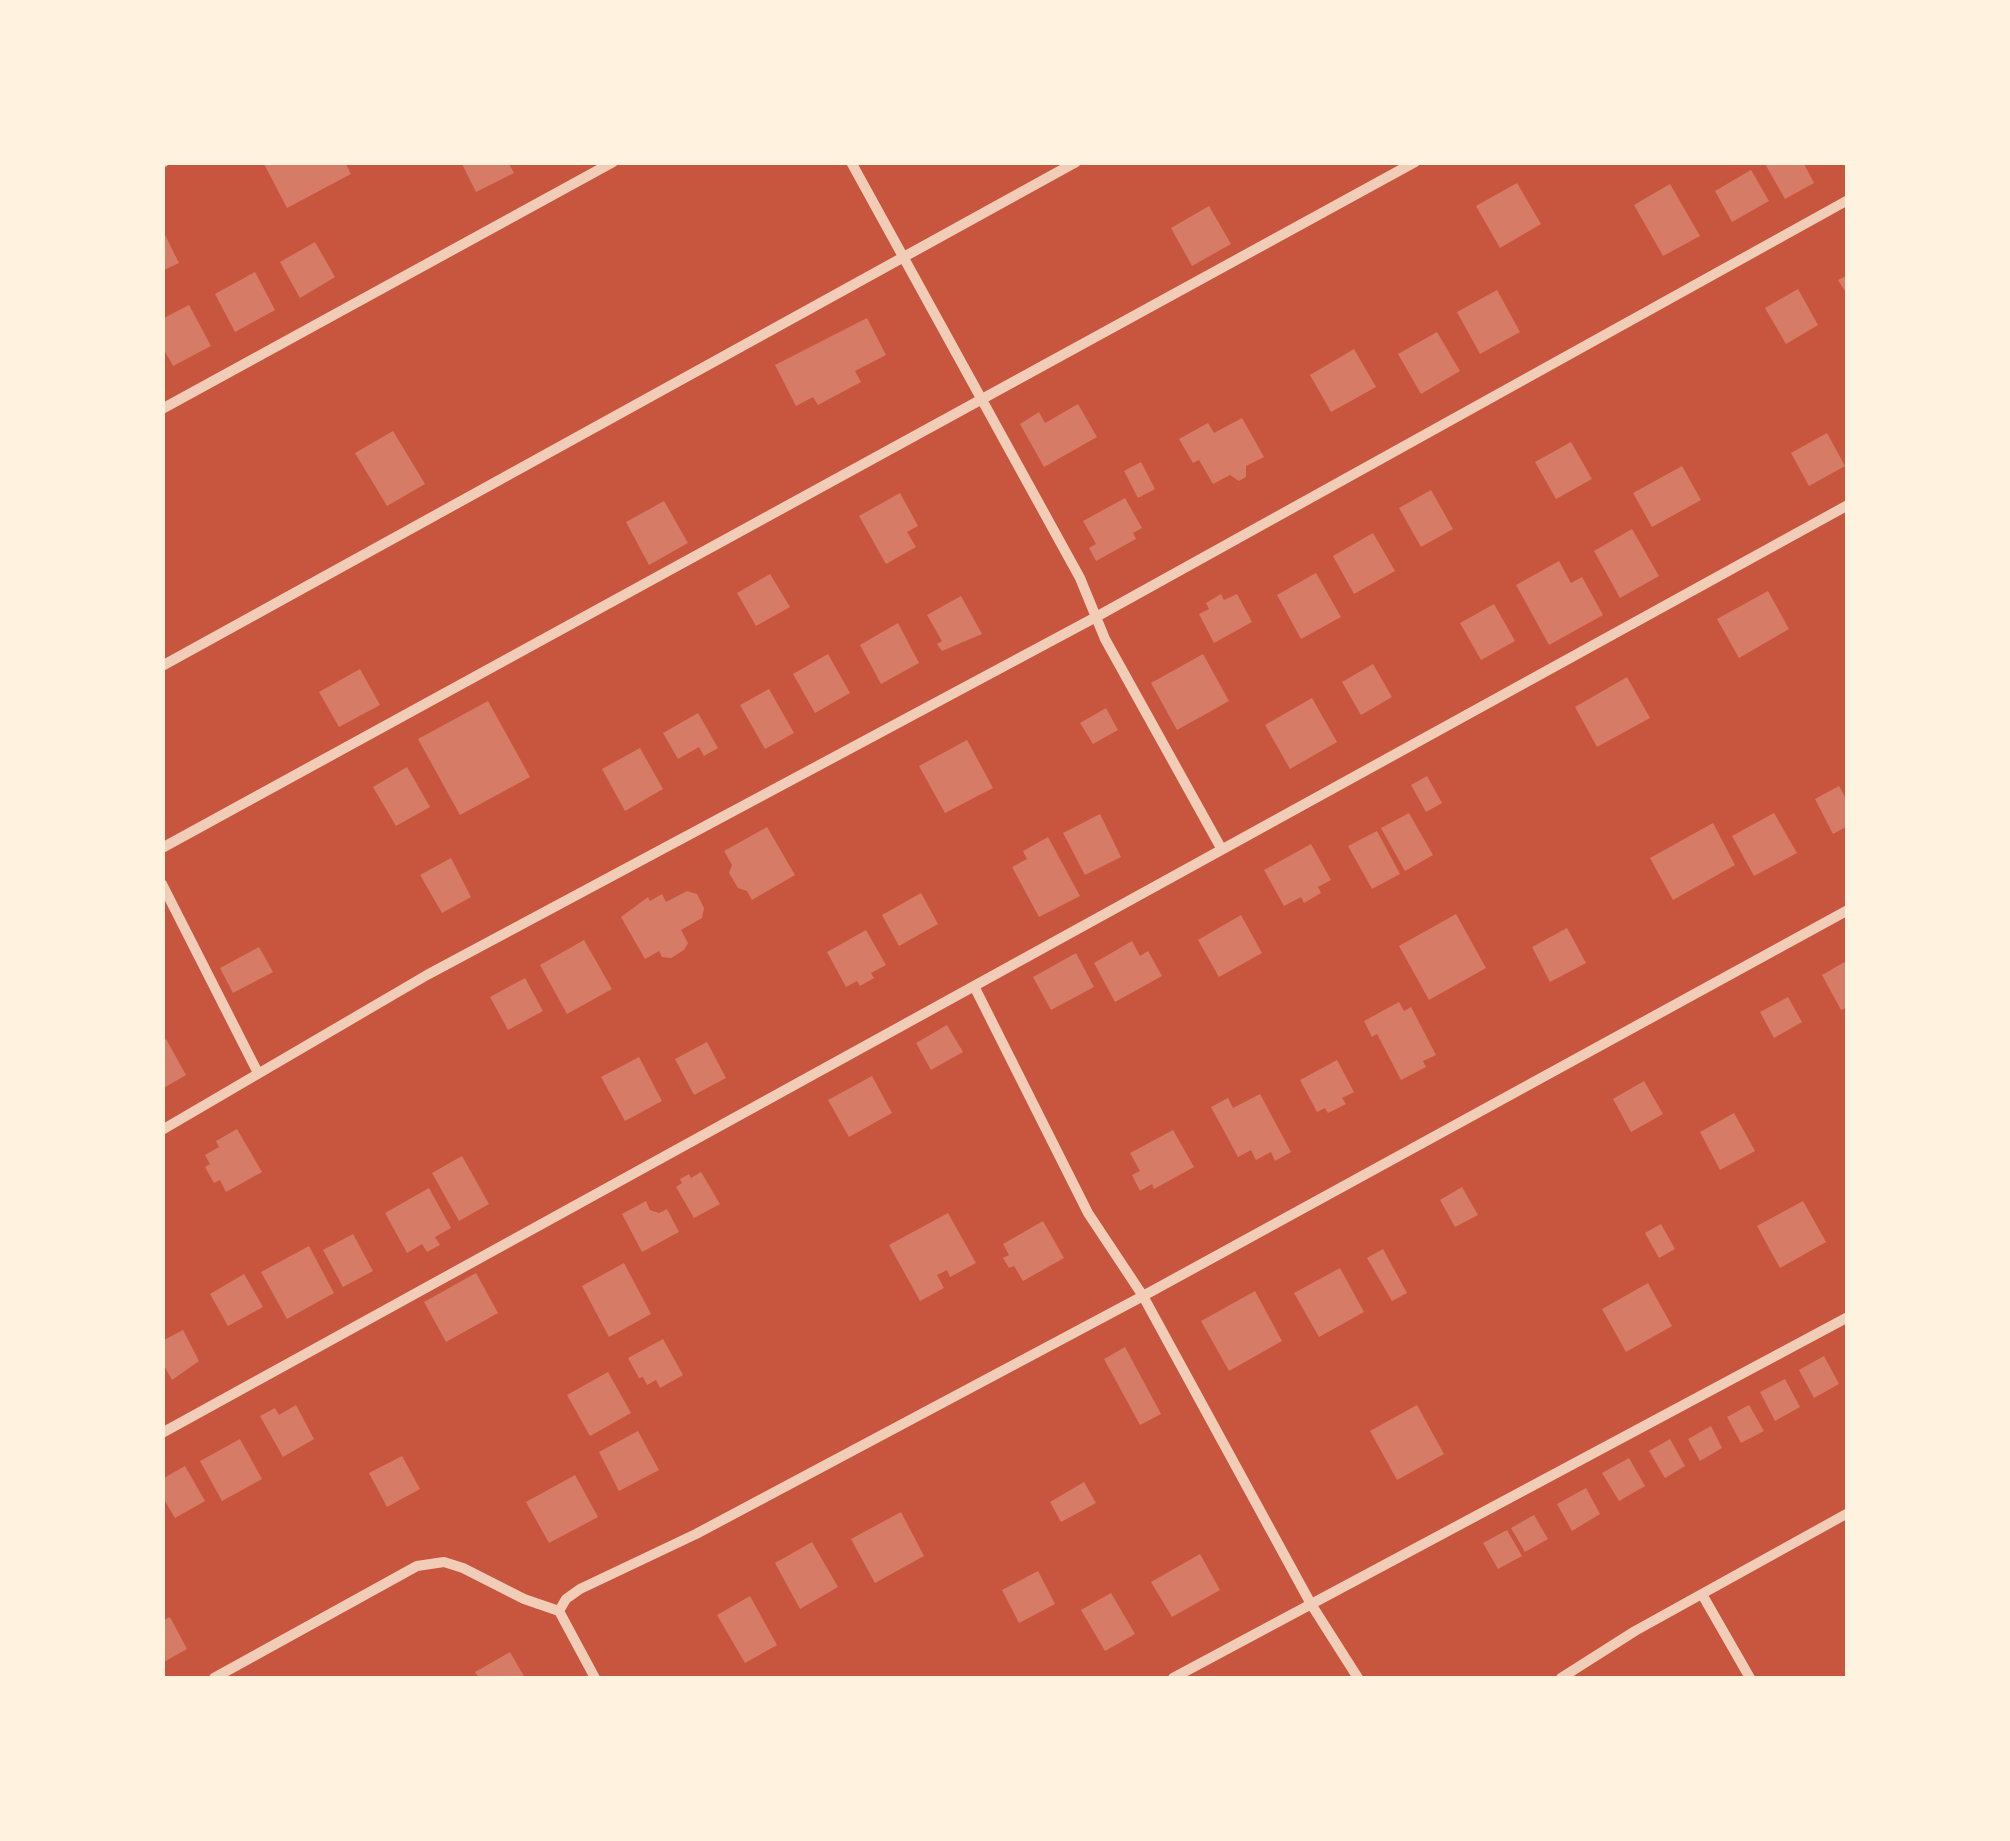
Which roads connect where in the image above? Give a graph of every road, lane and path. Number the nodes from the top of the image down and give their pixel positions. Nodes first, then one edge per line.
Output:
1 (613, 162) edge
2 (851, 162) edge
3 (1076, 162) edge
4 (1415, 162) edge
5 (1848, 200) edge
6 (903, 258) junction
7 (982, 400) junction
8 (162, 409) edge
9 (1848, 504) edge
10 (1096, 617) junction
11 (162, 666) edge
12 (162, 848) edge
13 (1221, 848) junction
14 (162, 884) edge
15 (1848, 910) edge
16 (974, 986) junction
17 (258, 1073) junction
18 (162, 1130) edge
19 (1143, 1296) junction
20 (1848, 1317) edge
21 (162, 1433) edge
22 (1848, 1513) edge
23 (1703, 1596) junction
24 (1311, 1604) junction
25 (559, 1612) junction
26 (214, 1678) edge
27 (595, 1678) edge
28 (1172, 1678) edge
29 (1358, 1678) edge
30 (1561, 1678) edge
31 (1750, 1678) edge

1 - 8 street
2 - 6 street
3 - 6 street
4 - 7 street
5 - 10 street
6 - 7 street
6 - 11 street
7 - 10 street
7 - 12 street
9 - 13 street
10 - 13 street
10 - 17 street
13 - 16 street
14 - 17 street
15 - 19 street
16 - 19 street
16 - 21 street
17 - 18 street
19 - 24 street
19 - 25 street
20 - 24 street
22 - 23 street
23 - 30 street
23 - 31 street
24 - 28 street
24 - 29 street
25 - 26 street
25 - 27 street

